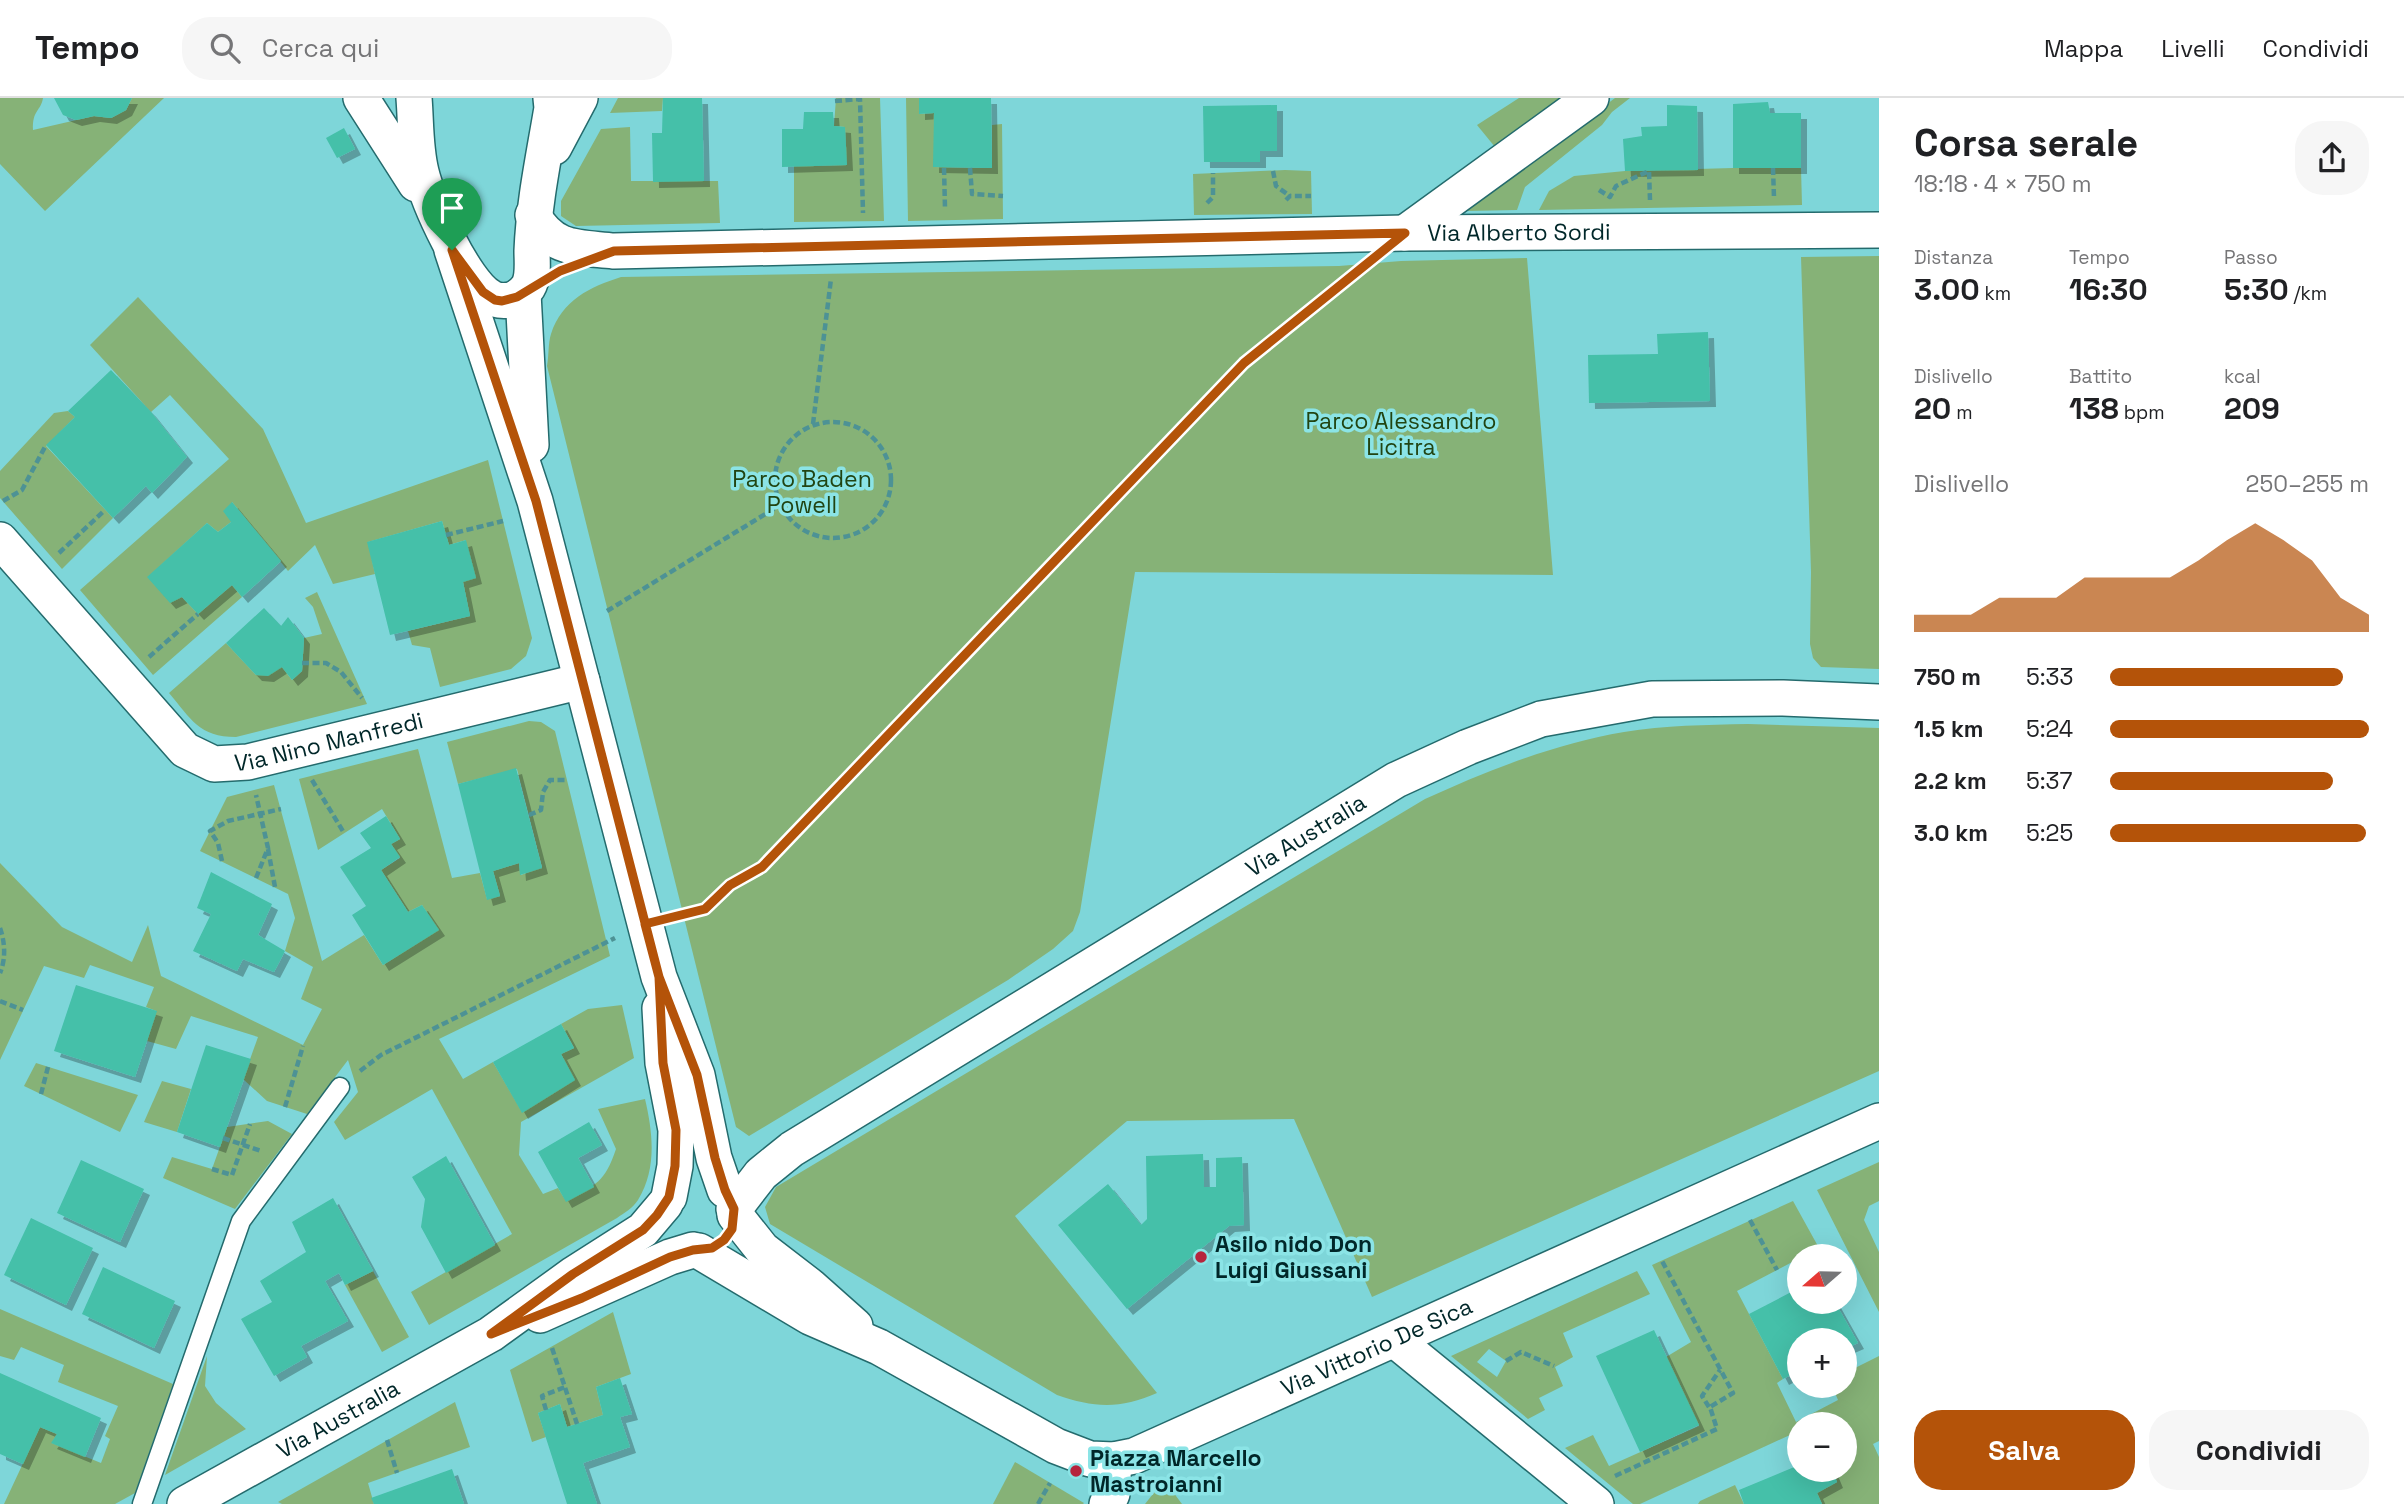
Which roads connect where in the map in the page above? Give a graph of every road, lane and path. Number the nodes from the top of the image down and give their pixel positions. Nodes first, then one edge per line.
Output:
1 (361, 98) edge
2 (372, 98) edge
3 (407, 98) edge
4 (414, 98) edge
5 (551, 98) edge
6 (580, 98) edge
7 (1591, 98) edge
8 (835, 101) dead end
9 (944, 168) dead end
10 (970, 168) dead end
11 (1773, 169) dead end
12 (541, 171) junction
13 (1273, 171) dead end
14 (1213, 173) dead end
15 (1598, 190) dead end
16 (1003, 196) dead end
17 (1290, 196) dead end
18 (1774, 205) dead end
19 (1204, 206) dead end
20 (1650, 208) dead end
21 (533, 215) junction
22 (945, 220) dead end
23 (863, 221) dead end
24 (1879, 230) edge
25 (1405, 233) junction
26 (445, 235) junction
27 (614, 251) junction
28 (1362, 268) dead end
29 (831, 274) dead end
30 (524, 292) junction
31 (813, 424) junction
32 (46, 445) dead end
33 (3, 501) dead end
34 (536, 501) junction
35 (780, 505) junction
36 (106, 510) dead end
37 (503, 521) dead end
38 (446, 535) dead end
39 (0, 540) edge
40 (53, 559) dead end
41 (607, 611) dead end
42 (198, 614) dead end
43 (142, 662) dead end
44 (302, 663) dead end
45 (582, 681) junction
46 (1879, 702) edge
47 (367, 704) dead end
48 (310, 776) dead end
49 (566, 779) dead end
50 (255, 790) dead end
51 (281, 809) dead end
52 (529, 815) dead end
53 (344, 833) dead end
54 (268, 849) junction
55 (222, 861) dead end
56 (256, 878) dead end
57 (275, 887) dead end
58 (645, 924) junction
59 (0, 928) edge
60 (0, 973) edge
61 (659, 977) junction
62 (0, 1001) edge
63 (23, 1010) dead end
64 (303, 1046) dead end
65 (48, 1067) dead end
66 (340, 1087) joint
67 (41, 1094) dead end
68 (285, 1107) dead end
69 (1879, 1121) edge
70 (250, 1124) dead end
71 (223, 1138) dead end
72 (262, 1152) dead end
73 (212, 1169) dead end
74 (723, 1194) junction
75 (667, 1201) junction
76 (1750, 1220) dead end
77 (696, 1250) junction
78 (1662, 1261) dead end
79 (1777, 1270) dead end
80 (491, 1334) junction
81 (1395, 1340) junction
82 (552, 1347) dead end
83 (879, 1347) junction
84 (1506, 1361) dead end
85 (1554, 1366) dead end
86 (1720, 1370) junction
87 (565, 1387) junction
88 (1710, 1407) junction
89 (546, 1410) dead end
90 (577, 1423) dead end
91 (387, 1440) dead end
92 (1114, 1460) junction
93 (397, 1472) dead end
94 (1050, 1483) dead end
95 (1600, 1492) edge
96 (142, 1504) edge
97 (185, 1504) edge
98 (1038, 1504) edge
99 (1107, 1504) edge

1 - 26 street
2 - 3 street
4 - 26 street
5 - 12 street
6 - 12 street
7 - 25 street
8 - 23 path
9 - 22 path
10 - 16 path
11 - 18 path
12 - 21 street
13 - 17 path
14 - 19 path
15 - 20 path
21 - 27 street, Via Alberto Sordi
21 - 30 street
24 - 25 street, Via Alberto Sordi
25 - 27 street, Via Alberto Sordi
26 - 30 street
26 - 34 street
27 - 30 street, Via Alberto Sordi
28 - 58 path
29 - 31 path
30 - 34 street
31 - 35 path
31 - 35 path
32 - 33 path
34 - 45 street
35 - 41 path
36 - 40 path
37 - 38 path
39 - 45 street, Via Nino Manfredi
42 - 43 path
44 - 47 path
45 - 58 street
46 - 74 street, Via Australia
48 - 53 path
49 - 52 path
50 - 54 path
51 - 55 path
54 - 56 path
54 - 57 path
58 - 61 street
58 - 66 path
59 - 60 path
61 - 74 street
61 - 75 street
62 - 63 path
64 - 68 path
65 - 67 path
66 - 96 lane
69 - 81 street, Via Vittorio De Sica
70 - 73 path
71 - 72 path
74 - 75 street
74 - 77 street
74 - 83 street
75 - 77 street
75 - 80 street
76 - 79 path
77 - 80 street
77 - 83 street
78 - 86 path
80 - 97 street, Via Australia
81 - 92 street, Via Vittorio De Sica
81 - 95 street
82 - 87 path
83 - 92 street, Via Vittorio De Sica
84 - 85 path
86 - 88 path
86 - 88 path
87 - 89 path
87 - 90 path
88 - 95 path
91 - 93 path
92 - 99 street
94 - 98 path

